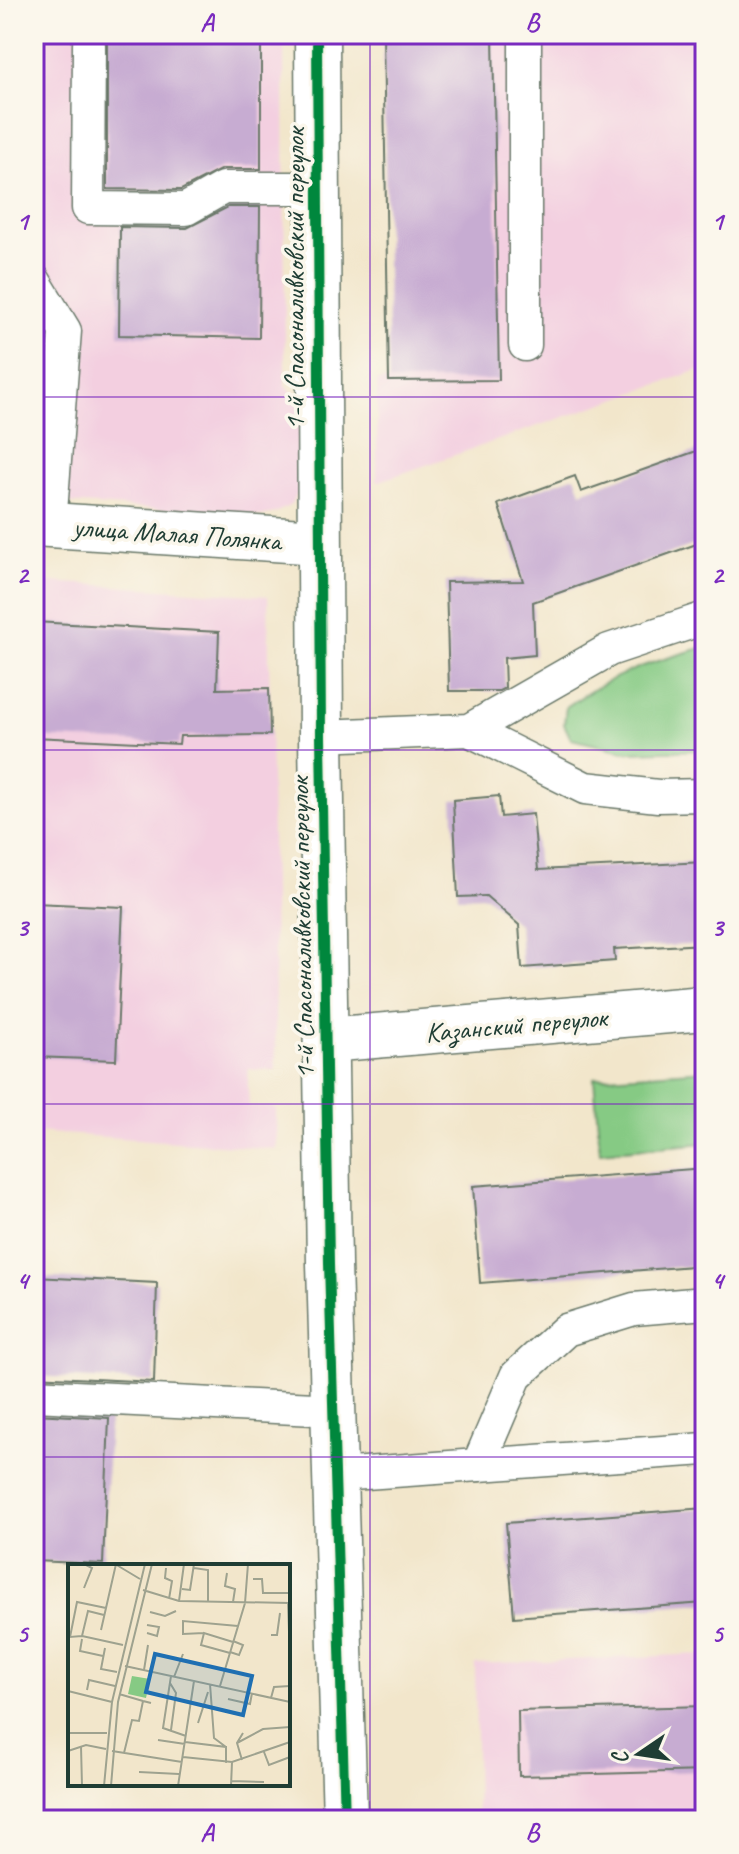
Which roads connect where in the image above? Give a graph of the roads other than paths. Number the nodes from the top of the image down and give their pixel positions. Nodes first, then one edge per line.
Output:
1 (317, 34) edge
2 (525, 34) edge
3 (89, 45) dead end
4 (318, 188) junction
5 (34, 280) edge
6 (525, 345) dead end
7 (42, 524) edge
8 (319, 542) junction
9 (705, 618) edge
10 (469, 730) junction
11 (321, 736) junction
12 (705, 795) edge
13 (705, 1008) edge
14 (327, 1040) junction
15 (705, 1303) edge
16 (34, 1395) edge
17 (335, 1410) junction
18 (705, 1449) edge
19 (478, 1465) junction
20 (337, 1475) junction
21 (345, 1820) edge

1 - 4 street, 1-й Спасоналивковский переулок
2 - 6 lane
3 - 4 lane
4 - 8 street, 1-й Спасоналивковский переулок
5 - 7 lane
7 - 8 street, улица Малая Полянка
8 - 11 street, 1-й Спасоналивковский переулок
9 - 10 lane
10 - 11 lane
10 - 12 lane
11 - 14 street, 1-й Спасоналивковский переулок
13 - 14 street, Казанский переулок
14 - 17 street, 1-й Спасоналивковский переулок
15 - 19 lane
16 - 17 lane
17 - 20 street, 1-й Спасоналивковский переулок
18 - 19 lane
19 - 20 lane
20 - 21 street, 1-й Спасоналивковский переулок

